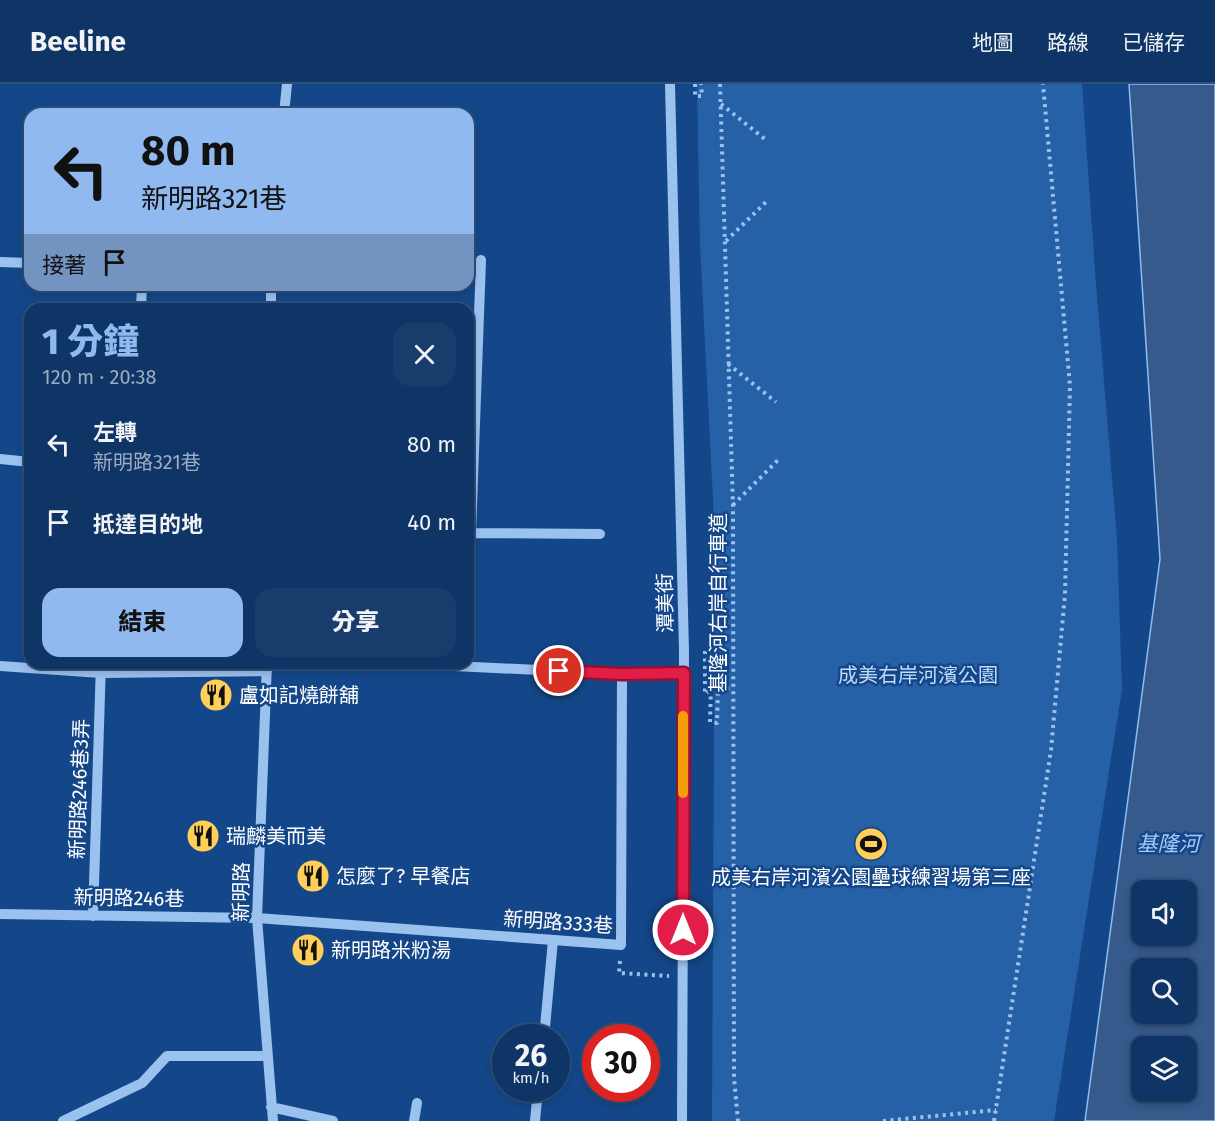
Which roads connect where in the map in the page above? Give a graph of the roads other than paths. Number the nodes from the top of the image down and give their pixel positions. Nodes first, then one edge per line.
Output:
1 (287, 84) edge
2 (670, 84) edge
3 (285, 108) edge
4 (481, 260) dead end
5 (0, 262) edge
6 (24, 262) edge
7 (474, 451) edge
8 (0, 459) edge
9 (24, 461) edge
10 (474, 533) edge
11 (600, 534) dead end
12 (0, 666) edge
13 (24, 666) edge
14 (474, 666) edge
15 (101, 669) edge
16 (267, 669) edge
17 (684, 673) junction
18 (622, 674) junction
19 (0, 914) edge
20 (93, 915) junction
21 (257, 918) junction
22 (554, 940) junction
23 (545, 1024) edge
24 (267, 1056) junction
25 (537, 1102) edge
26 (417, 1103) dead end
27 (271, 1107) junction
28 (63, 1121) edge
29 (273, 1121) edge
30 (333, 1121) edge
31 (414, 1121) edge
32 (535, 1121) edge
33 (682, 1121) edge

1 - 3 street
2 - 17 street, 潭美街
4 - 7 street
5 - 6 street
8 - 9 street
10 - 11 street
12 - 13 street
14 - 18 street
15 - 20 street, 新明路246巷3弄
16 - 21 street, 新明路
17 - 18 street
17 - 33 street, 潭美街
18 - 22 street, 新明路333巷
19 - 20 street, 新明路246巷
20 - 21 street, 新明路246巷
21 - 22 street, 新明路333巷
21 - 24 street, 新明路
22 - 23 street
24 - 27 street, 新明路
24 - 28 street
25 - 32 street
26 - 31 street
27 - 29 street, 新明路
27 - 30 street

